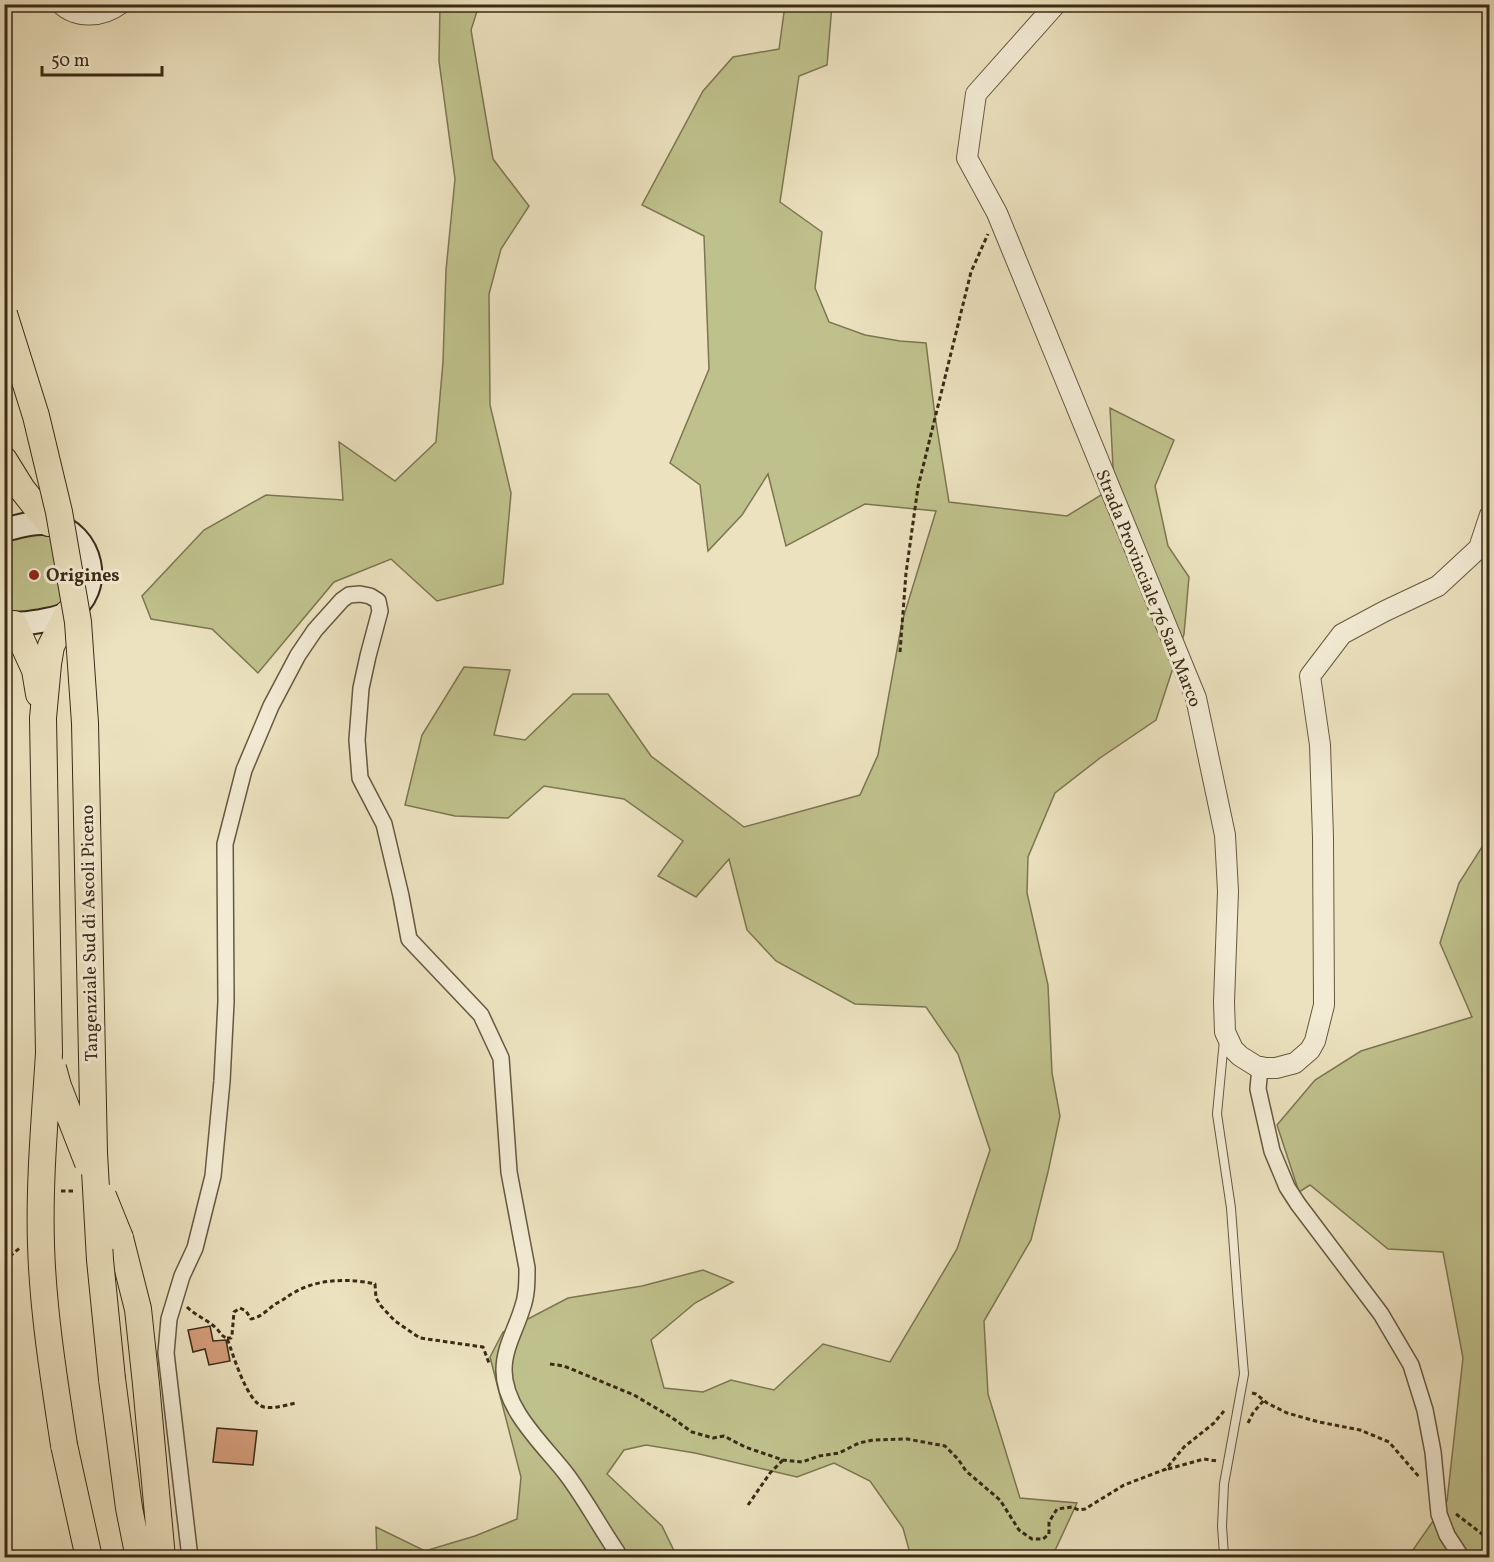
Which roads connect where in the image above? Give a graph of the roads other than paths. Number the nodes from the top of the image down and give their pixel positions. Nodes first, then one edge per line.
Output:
1 (61, 4) edge
2 (120, 4) edge
3 (1056, 4) edge
4 (4, 314) edge
5 (4, 460) edge
6 (1490, 515) edge
7 (49, 523) junction
8 (4, 530) edge
9 (68, 613) junction
10 (9, 624) edge
11 (43, 718) junction
12 (1225, 1032) junction
13 (49, 1053) junction
14 (1260, 1067) junction
15 (1224, 1555) dead end
16 (89, 1557) edge
17 (139, 1557) edge
18 (162, 1557) edge
19 (190, 1557) edge
20 (618, 1557) edge
21 (1462, 1557) edge

1 - 2 street
3 - 12 street, Strada Provinciale 76 San Marco
4 - 17 highway, Tangenziale Sud di Ascoli Piceno, bridge
5 - 7 highway
6 - 14 street
7 - 8 main road
7 - 9 main road
9 - 10 main road
9 - 11 highway
10 - 11 highway
11 - 13 highway
12 - 14 street
12 - 15 lane
13 - 16 highway, bridge
13 - 18 highway, bridge
14 - 21 street
19 - 20 street

